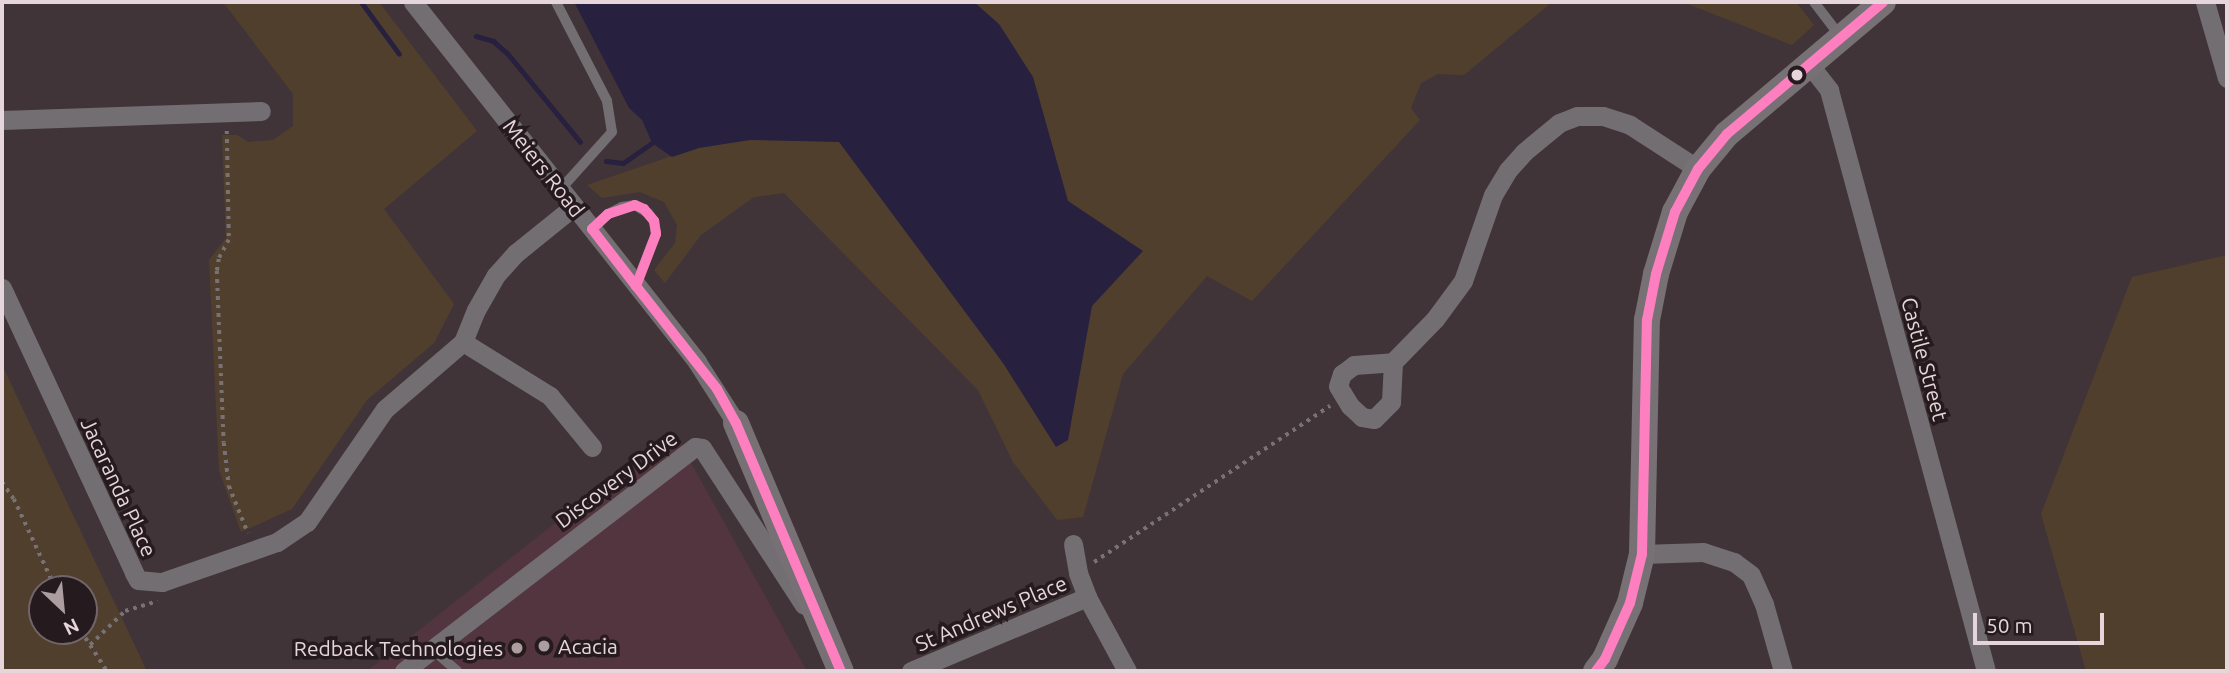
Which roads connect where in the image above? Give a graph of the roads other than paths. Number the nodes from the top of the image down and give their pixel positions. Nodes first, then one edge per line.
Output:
1 (413, 2) edge
2 (556, 2) edge
3 (1814, 2) edge
4 (1883, 2) edge
5 (2205, 2) edge
6 (1840, 37) junction
7 (1809, 64) junction
8 (2227, 78) edge
9 (261, 111) dead end
10 (2, 120) edge
11 (1698, 169) junction
12 (567, 182) dead end
13 (573, 207) junction
14 (592, 229) junction
15 (636, 286) junction
16 (2, 288) edge
17 (463, 342) junction
18 (1393, 362) dead end
19 (736, 423) joint
20 (592, 447) dead end
21 (1073, 544) dead end
22 (1642, 554) junction
23 (1087, 597) junction
24 (432, 649) junction
25 (836, 660) edge
26 (404, 671) edge
27 (457, 671) edge
28 (911, 671) edge
29 (1127, 671) edge
30 (1596, 671) edge
31 (1783, 671) edge
32 (1986, 671) edge

1 - 13 street, Meiers Road
2 - 12 lane
3 - 6 lane
4 - 6 street
5 - 8 street
6 - 7 street
7 - 11 street
7 - 32 street, Castile Street
9 - 10 street
11 - 18 street
11 - 22 street
13 - 14 street, Meiers Road
13 - 17 street, Jacaranda Place
14 - 15 street, Meiers Road
14 - 15 lane
15 - 19 street, Meiers Road
16 - 17 street, Jacaranda Place
17 - 20 street
19 - 25 street, Meiers Road
21 - 23 street, St Andrews Place
22 - 30 street
22 - 31 street
23 - 28 street, St Andrews Place
23 - 29 street, St Andrews Place
24 - 25 street, Discovery Drive
24 - 26 street, Discovery Drive
24 - 27 lane

